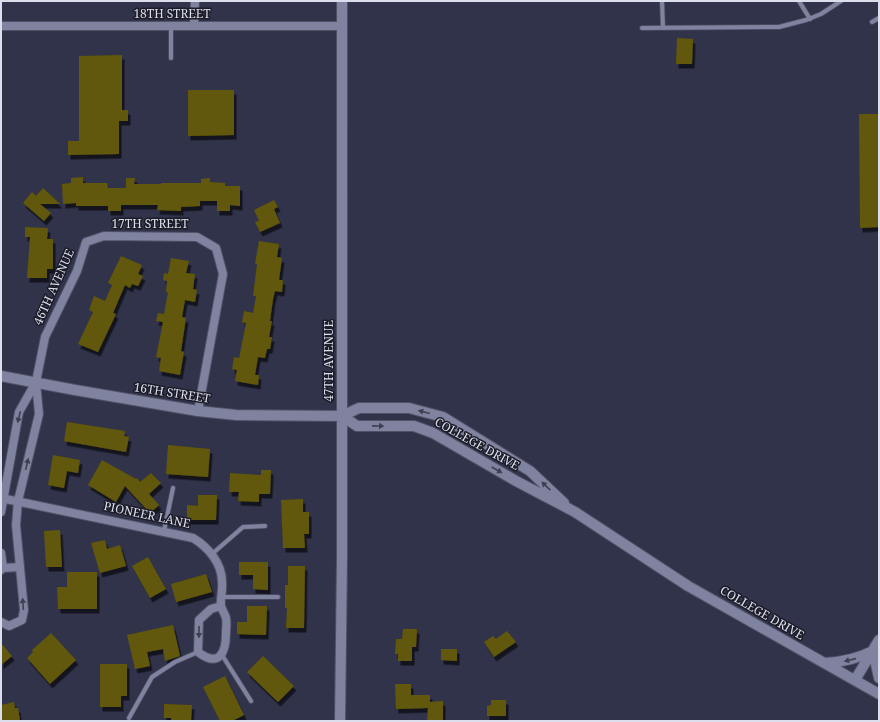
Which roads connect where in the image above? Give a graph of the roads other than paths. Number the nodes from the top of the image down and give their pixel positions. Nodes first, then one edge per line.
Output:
1 (195, 1) edge
2 (342, 1) edge
3 (662, 1) edge
4 (799, 1) edge
5 (841, 1) edge
6 (879, 18) edge
7 (810, 19) junction
8 (872, 22) dead end
9 (1, 26) edge
10 (171, 26) junction
11 (194, 26) junction
12 (342, 26) junction
13 (642, 28) dead end
14 (663, 28) junction
15 (171, 58) dead end
16 (104, 236) joint
17 (1, 376) edge
18 (36, 382) junction
19 (198, 411) junction
20 (342, 416) junction
21 (173, 488) dead end
22 (2, 498) edge
23 (18, 502) junction
24 (1, 512) edge
25 (575, 512) junction
26 (265, 526) dead end
27 (164, 531) junction
28 (1, 553) edge
29 (212, 554) junction
30 (20, 567) junction
31 (2, 569) edge
32 (278, 597) dead end
33 (222, 602) junction
34 (1, 622) edge
35 (879, 640) edge
36 (873, 651) junction
37 (198, 652) junction
38 (222, 655) junction
39 (825, 663) junction
40 (879, 678) edge
41 (855, 680) junction
42 (879, 694) edge
43 (251, 702) dead end
44 (129, 718) dead end
45 (340, 721) edge

1 - 11 street
2 - 12 main road, 47TH AVENUE
3 - 14 lane
4 - 7 lane
5 - 7 lane
6 - 8 lane
7 - 14 lane
9 - 10 street, 18TH STREET
10 - 11 street, 18TH STREET
10 - 15 lane
11 - 12 street, 18TH STREET
12 - 20 main road, 47TH AVENUE
13 - 14 lane
16 - 18 street, 46TH AVENUE
16 - 19 street, 17TH STREET
17 - 18 main road, 16TH STREET
18 - 19 main road, 16TH STREET
18 -> 22 street
23 -> 18 street
19 - 20 main road, 16TH STREET
20 -> 25 main road, COLLEGE DRIVE
25 -> 20 main road, COLLEGE DRIVE
20 - 45 main road, 47TH AVENUE
21 - 27 lane
22 - 23 street, PIONEER LANE
22 - 24 street
23 - 27 street, PIONEER LANE
23 - 30 street
25 - 39 main road, COLLEGE DRIVE
26 - 29 lane
27 - 29 street, PIONEER LANE
28 - 31 street
29 - 33 street, PIONEER LANE
30 - 31 street
34 -> 30 street
32 - 33 lane
33 -> 37 street
33 - 38 street, PIONEER LANE
35 - 36 main road
36 -> 39 main road
36 - 40 main road
36 - 41 main road
37 - 38 street
37 - 44 lane
38 - 43 lane
39 - 41 main road, COLLEGE DRIVE
41 - 42 main road, COLLEGE DRIVE

